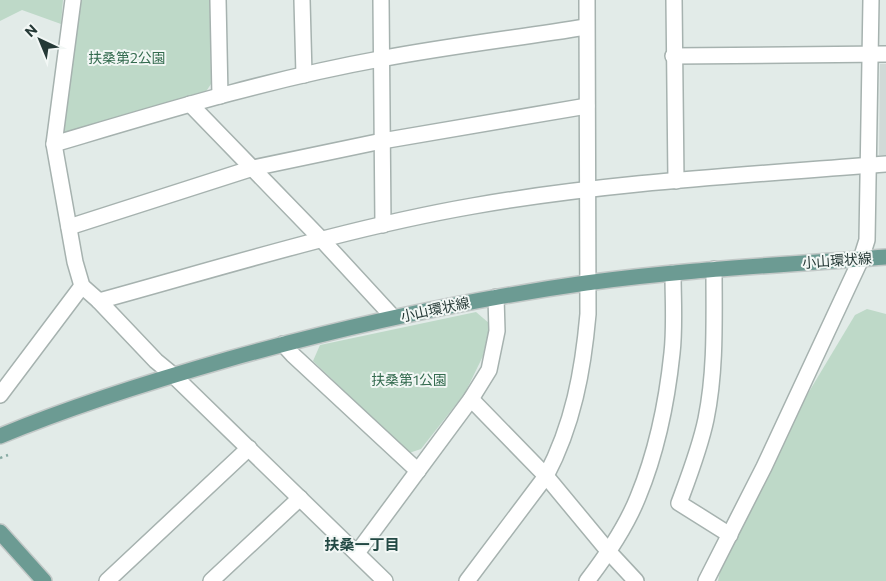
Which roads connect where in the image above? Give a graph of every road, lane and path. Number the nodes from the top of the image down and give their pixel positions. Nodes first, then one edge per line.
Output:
1 (73, 0) edge
2 (218, 0) edge
3 (302, 0) edge
4 (381, 0) edge
5 (586, 0) edge
6 (674, 0) edge
7 (871, 0) edge
8 (586, 27) junction
9 (870, 54) junction
10 (886, 54) edge
11 (673, 56) junction
12 (380, 58) junction
13 (304, 75) junction
14 (220, 96) junction
15 (190, 104) junction
16 (587, 106) junction
17 (382, 141) junction
18 (54, 144) junction
19 (886, 164) edge
20 (869, 166) junction
21 (253, 168) junction
22 (676, 181) junction
23 (588, 189) junction
24 (383, 225) junction
25 (69, 227) junction
26 (322, 240) junction
27 (886, 257) edge
28 (861, 259) junction
29 (714, 269) junction
30 (673, 273) junction
31 (588, 283) junction
32 (82, 286) junction
33 (496, 297) junction
34 (99, 301) junction
35 (394, 317) junction
36 (284, 344) junction
37 (173, 375) junction
38 (0, 394) edge
39 (471, 399) junction
40 (0, 436) edge
41 (249, 448) junction
42 (8, 455) dead end
43 (0, 458) edge
44 (418, 471) junction
45 (546, 476) junction
46 (300, 498) junction
47 (0, 532) edge
48 (730, 535) junction
49 (609, 552) junction
50 (357, 553) junction
51 (44, 581) edge
52 (107, 581) edge
53 (211, 581) edge
54 (385, 581) edge
55 (467, 581) edge
56 (587, 581) edge
57 (636, 581) edge
58 (706, 581) edge

1 - 18 street
2 - 14 street
3 - 13 street
4 - 12 street
5 - 8 street
6 - 11 street
7 - 9 street
8 - 12 street
8 - 16 street
9 - 10 street
9 - 11 street
9 - 20 street
11 - 22 street
12 - 13 street
12 - 17 street
13 - 14 street
14 - 15 street
15 - 18 street
15 - 21 street
16 - 17 street
16 - 23 street
17 - 21 street
17 - 24 street
18 - 25 street
19 - 20 street
20 - 22 street
20 - 28 street
21 - 25 street
21 - 26 street
22 - 23 street
23 - 24 street
23 - 31 street
24 - 26 street
25 - 32 street
26 - 34 street
26 - 35 street
27 - 28 main road, 小山環状線
28 - 29 main road, 小山環状線
28 - 48 street
29 - 30 main road, 小山環状線
29 - 48 street
30 - 31 main road, 小山環状線
30 - 49 street
31 - 33 main road, 小山環状線
31 - 45 street
32 - 34 street
32 - 38 street
33 - 35 main road, 小山環状線
33 - 39 street
34 - 37 street
35 - 36 main road, 小山環状線
36 - 37 main road, 小山環状線
36 - 44 street
37 - 40 main road, 小山環状線
37 - 41 street
39 - 44 street
39 - 45 street
41 - 46 street
41 - 52 street
42 - 43 path
44 - 50 street
45 - 49 street
45 - 55 street
46 - 50 street
46 - 53 street
47 - 51 main road
48 - 58 street
49 - 56 street
49 - 57 street
50 - 54 street

